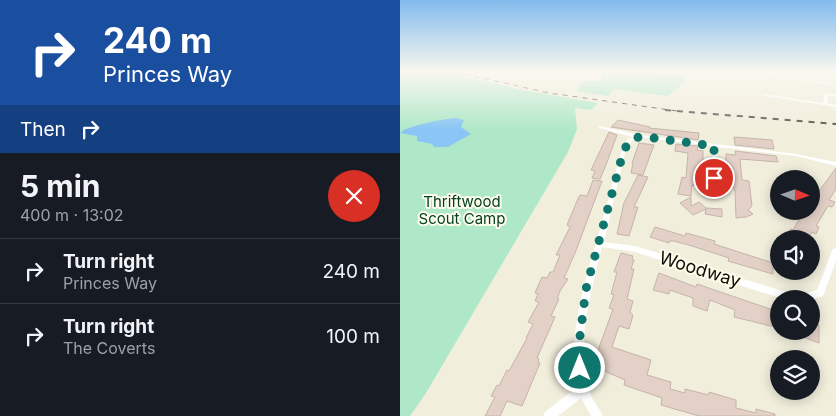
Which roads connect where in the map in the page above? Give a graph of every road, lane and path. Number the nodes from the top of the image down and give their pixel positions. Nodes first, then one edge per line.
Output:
1 (764, 95) dead end
2 (836, 96) edge
3 (825, 104) junction
4 (836, 106) edge
5 (601, 127) dead end
6 (635, 137) junction
7 (714, 146) junction
8 (836, 164) edge
9 (713, 194) dead end
10 (599, 244) junction
11 (836, 251) edge
12 (770, 291) edge
13 (820, 292) edge
14 (583, 389) junction
15 (549, 416) edge
16 (596, 416) edge

1 - 3 street
2 - 3 street
3 - 4 street
5 - 6 street
6 - 7 street
6 - 10 street
7 - 8 street
7 - 9 street
10 - 12 street, Woodway
10 - 14 street
11 - 13 street, Woodway
14 - 15 street
14 - 16 street

